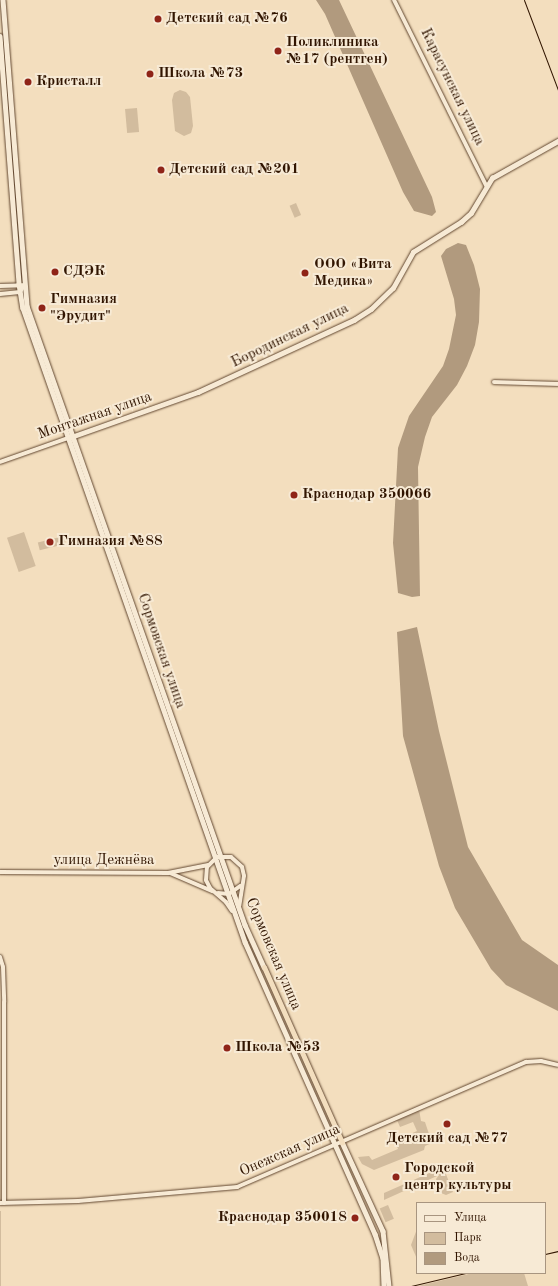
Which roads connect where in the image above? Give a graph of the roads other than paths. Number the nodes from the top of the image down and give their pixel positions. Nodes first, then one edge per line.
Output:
1 (2, 0) edge
2 (394, 0) edge
3 (0, 36) edge
4 (558, 141) edge
5 (486, 185) junction
6 (22, 285) junction
7 (0, 286) edge
8 (20, 292) junction
9 (0, 294) edge
10 (494, 382) dead end
11 (558, 384) edge
12 (198, 392) joint
13 (70, 437) junction
14 (0, 462) edge
15 (219, 857) junction
16 (208, 865) junction
17 (0, 872) edge
18 (168, 873) junction
19 (241, 886) junction
20 (216, 892) junction
21 (231, 893) junction
22 (239, 908) junction
23 (240, 926) junction
24 (0, 956) edge
25 (264, 967) joint
26 (558, 1065) edge
27 (342, 1142) junction
28 (335, 1145) junction
29 (2, 1203) edge
30 (384, 1286) edge
31 (389, 1286) edge

1 - 6 main road, Сормовская улица
2 - 5 street, Карасунская улица
3 - 6 main road, Сормовская улица
4 - 5 main road
5 - 12 main road, Бородинская улица
6 - 7 street
6 - 8 main road, Сормовская улица
6 - 13 main road, Сормовская улица
8 - 9 street
8 - 13 main road, Сормовская улица
10 - 11 street
12 - 13 main road, Монтажная улица
13 - 14 street, Монтажная улица
13 - 15 main road, Сормовская улица
15 - 16 street
15 - 19 street
15 - 21 main road, Сормовская улица
16 - 18 street, улица Дежнёва
16 - 20 street
17 - 18 street, улица Дежнёва
18 - 20 street
19 - 21 street
19 - 22 street
20 - 21 street
20 - 23 street
21 - 22 main road, Сормовская улица
21 - 23 main road, Сормовская улица
22 - 25 main road, Сормовская улица
23 - 28 main road, Сормовская улица
24 - 29 street
25 - 27 highway, Сормовская улица
26 - 27 street, Онежская улица
27 - 28 street, Онежская улица
27 - 31 main road, Сормовская улица
28 - 29 street, Онежская улица
28 - 30 main road, Сормовская улица

